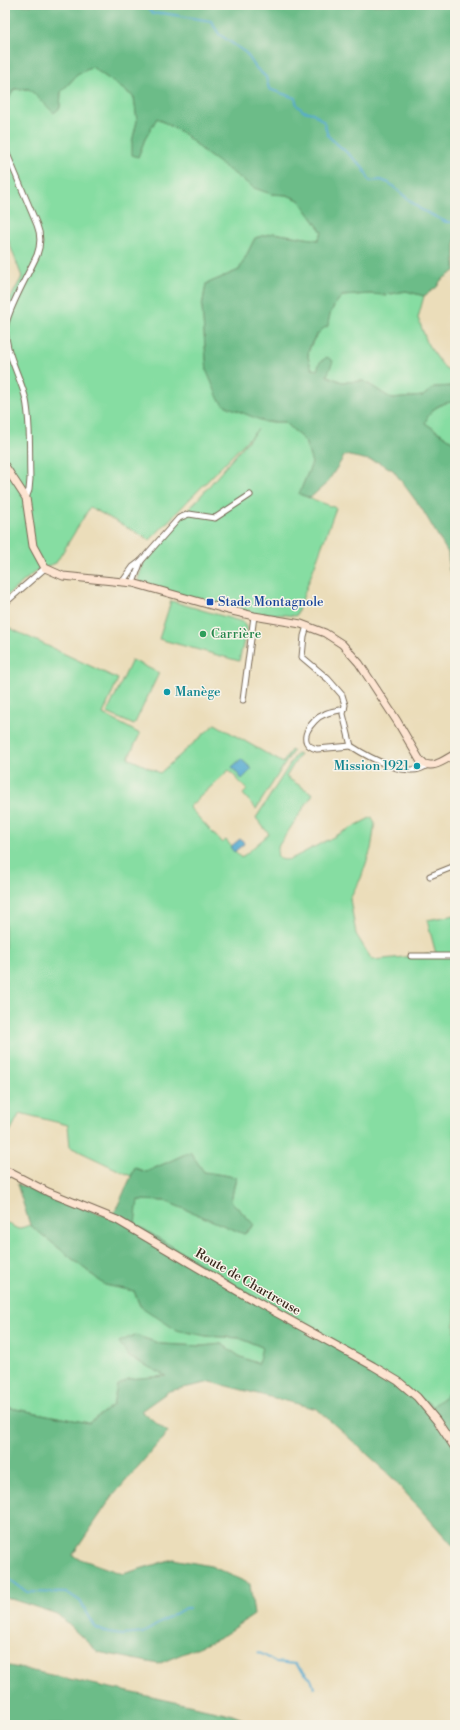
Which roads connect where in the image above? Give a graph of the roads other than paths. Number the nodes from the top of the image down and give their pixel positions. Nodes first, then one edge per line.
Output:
1 (5, 149) edge
2 (5, 466) edge
3 (250, 494) dead end
4 (26, 498) junction
5 (141, 561) junction
6 (45, 568) junction
7 (123, 581) junction
8 (133, 583) junction
9 (5, 603) edge
10 (254, 616) junction
11 (307, 626) junction
12 (243, 700) dead end
13 (344, 709) junction
14 (351, 746) junction
15 (455, 754) edge
16 (427, 765) junction
17 (455, 866) edge
18 (430, 876) dead end
19 (411, 956) dead end
20 (455, 956) edge
21 (7, 1173) edge
22 (455, 1448) edge

1 - 4 street
2 - 4 street
3 - 5 street
4 - 6 street
5 - 7 street
5 - 8 street
6 - 7 street
6 - 9 street
7 - 8 street
8 - 10 street
10 - 11 street
10 - 12 street
11 - 13 street
11 - 16 street
13 - 14 street
13 - 14 street
14 - 16 street
15 - 16 street
17 - 18 street
19 - 20 street
21 - 22 street, Route de Chartreuse

